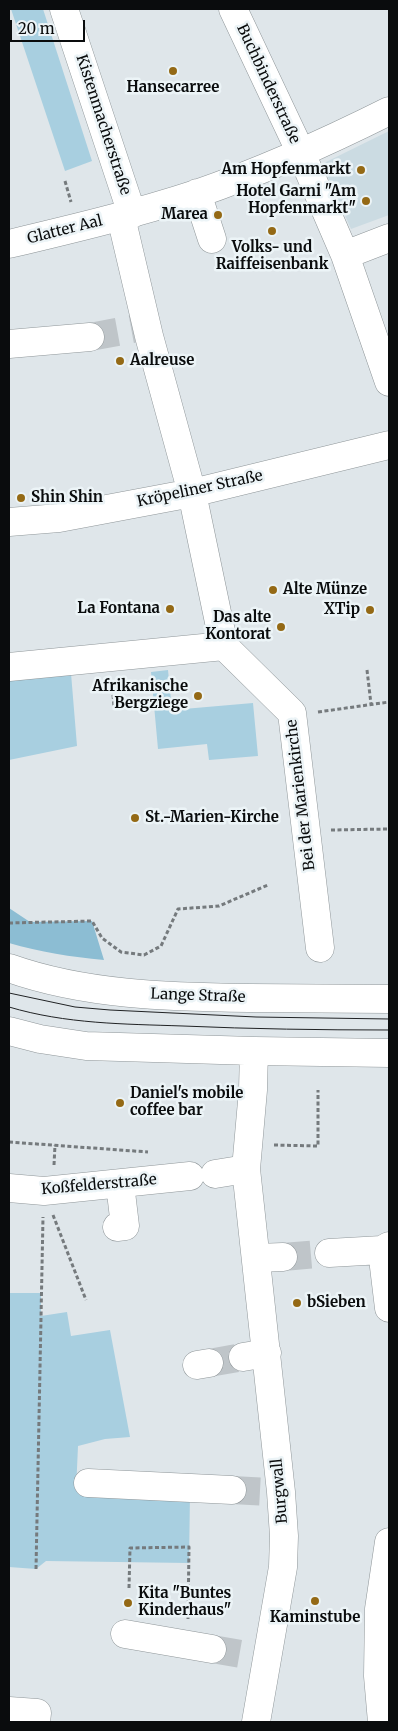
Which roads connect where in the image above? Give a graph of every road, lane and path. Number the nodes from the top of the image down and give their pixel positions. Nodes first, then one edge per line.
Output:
1 (64, 9) edge
2 (233, 9) edge
3 (389, 111) edge
4 (295, 141) junction
5 (197, 194) junction
6 (126, 220) junction
7 (389, 238) edge
8 (212, 239) dead end
9 (9, 244) edge
10 (345, 255) junction
11 (90, 337) tunnel mouth
12 (9, 344) edge
13 (389, 382) edge
14 (389, 445) edge
15 (192, 493) junction
16 (9, 522) edge
17 (224, 646) junction
18 (9, 668) edge
19 (367, 670) dead end
20 (389, 702) edge
21 (371, 704) junction
22 (330, 711) dead end
23 (389, 829) edge
24 (306, 831) junction
25 (268, 885) dead end
26 (9, 923) edge
27 (320, 948) dead end
28 (9, 968) edge
29 (389, 999) edge
30 (9, 1031) edge
31 (254, 1051) junction
32 (389, 1053) edge
33 (318, 1090) dead end
34 (9, 1142) edge
35 (151, 1152) dead end
36 (247, 1157) junction
37 (120, 1184) junction
38 (9, 1188) edge
39 (48, 1204) junction
40 (117, 1228) dead end
41 (386, 1248) edge
42 (329, 1253) tunnel mouth
43 (86, 1300) dead end
44 (389, 1308) edge
45 (88, 1483) dead end
46 (232, 1490) tunnel mouth
47 (389, 1542) edge
48 (36, 1569) dead end
49 (129, 1588) dead end
50 (188, 1625) dead end
51 (125, 1634) dead end
52 (212, 1649) tunnel mouth
53 (9, 1711) edge
54 (36, 1722) edge
55 (256, 1722) edge
56 (382, 1722) edge

1 - 6 street, Kistenmacherstraße
2 - 4 street, Buchbinderstraße
3 - 4 street, Glatter Aal
4 - 5 street, Glatter Aal
4 - 10 street, Buchbinderstraße
5 - 6 street, Glatter Aal
5 - 8 street
6 - 9 street, Glatter Aal
6 - 15 street, Kistenmacherstraße
7 - 10 street
10 - 13 street, Buchbinderstraße
11 - 12 street
14 - 15 street, Kröpeliner Straße
15 - 16 street, Kröpeliner Straße
15 - 17 street, Kistenmacherstraße
17 - 18 street
17 - 24 street, Bei der Marienkirche
19 - 21 path
20 - 21 path
21 - 22 path
23 - 24 path
24 - 27 street, Bei der Marienkirche
25 - 26 path
28 - 29 street, Lange Straße
30 - 31 street
31 - 32 street
31 - 36 street, Burgwall
33 - 36 path
34 - 35 path
36 - 37 street, Koßfelderstraße
36 - 55 street, Burgwall
37 - 39 street, Koßfelderstraße
37 - 40 street
38 - 39 street, Koßfelderstraße
39 - 43 path
39 - 48 path
41 - 42 street
41 - 44 street
45 - 46 street
47 - 56 street
49 - 50 path
51 - 52 street
53 - 54 street

